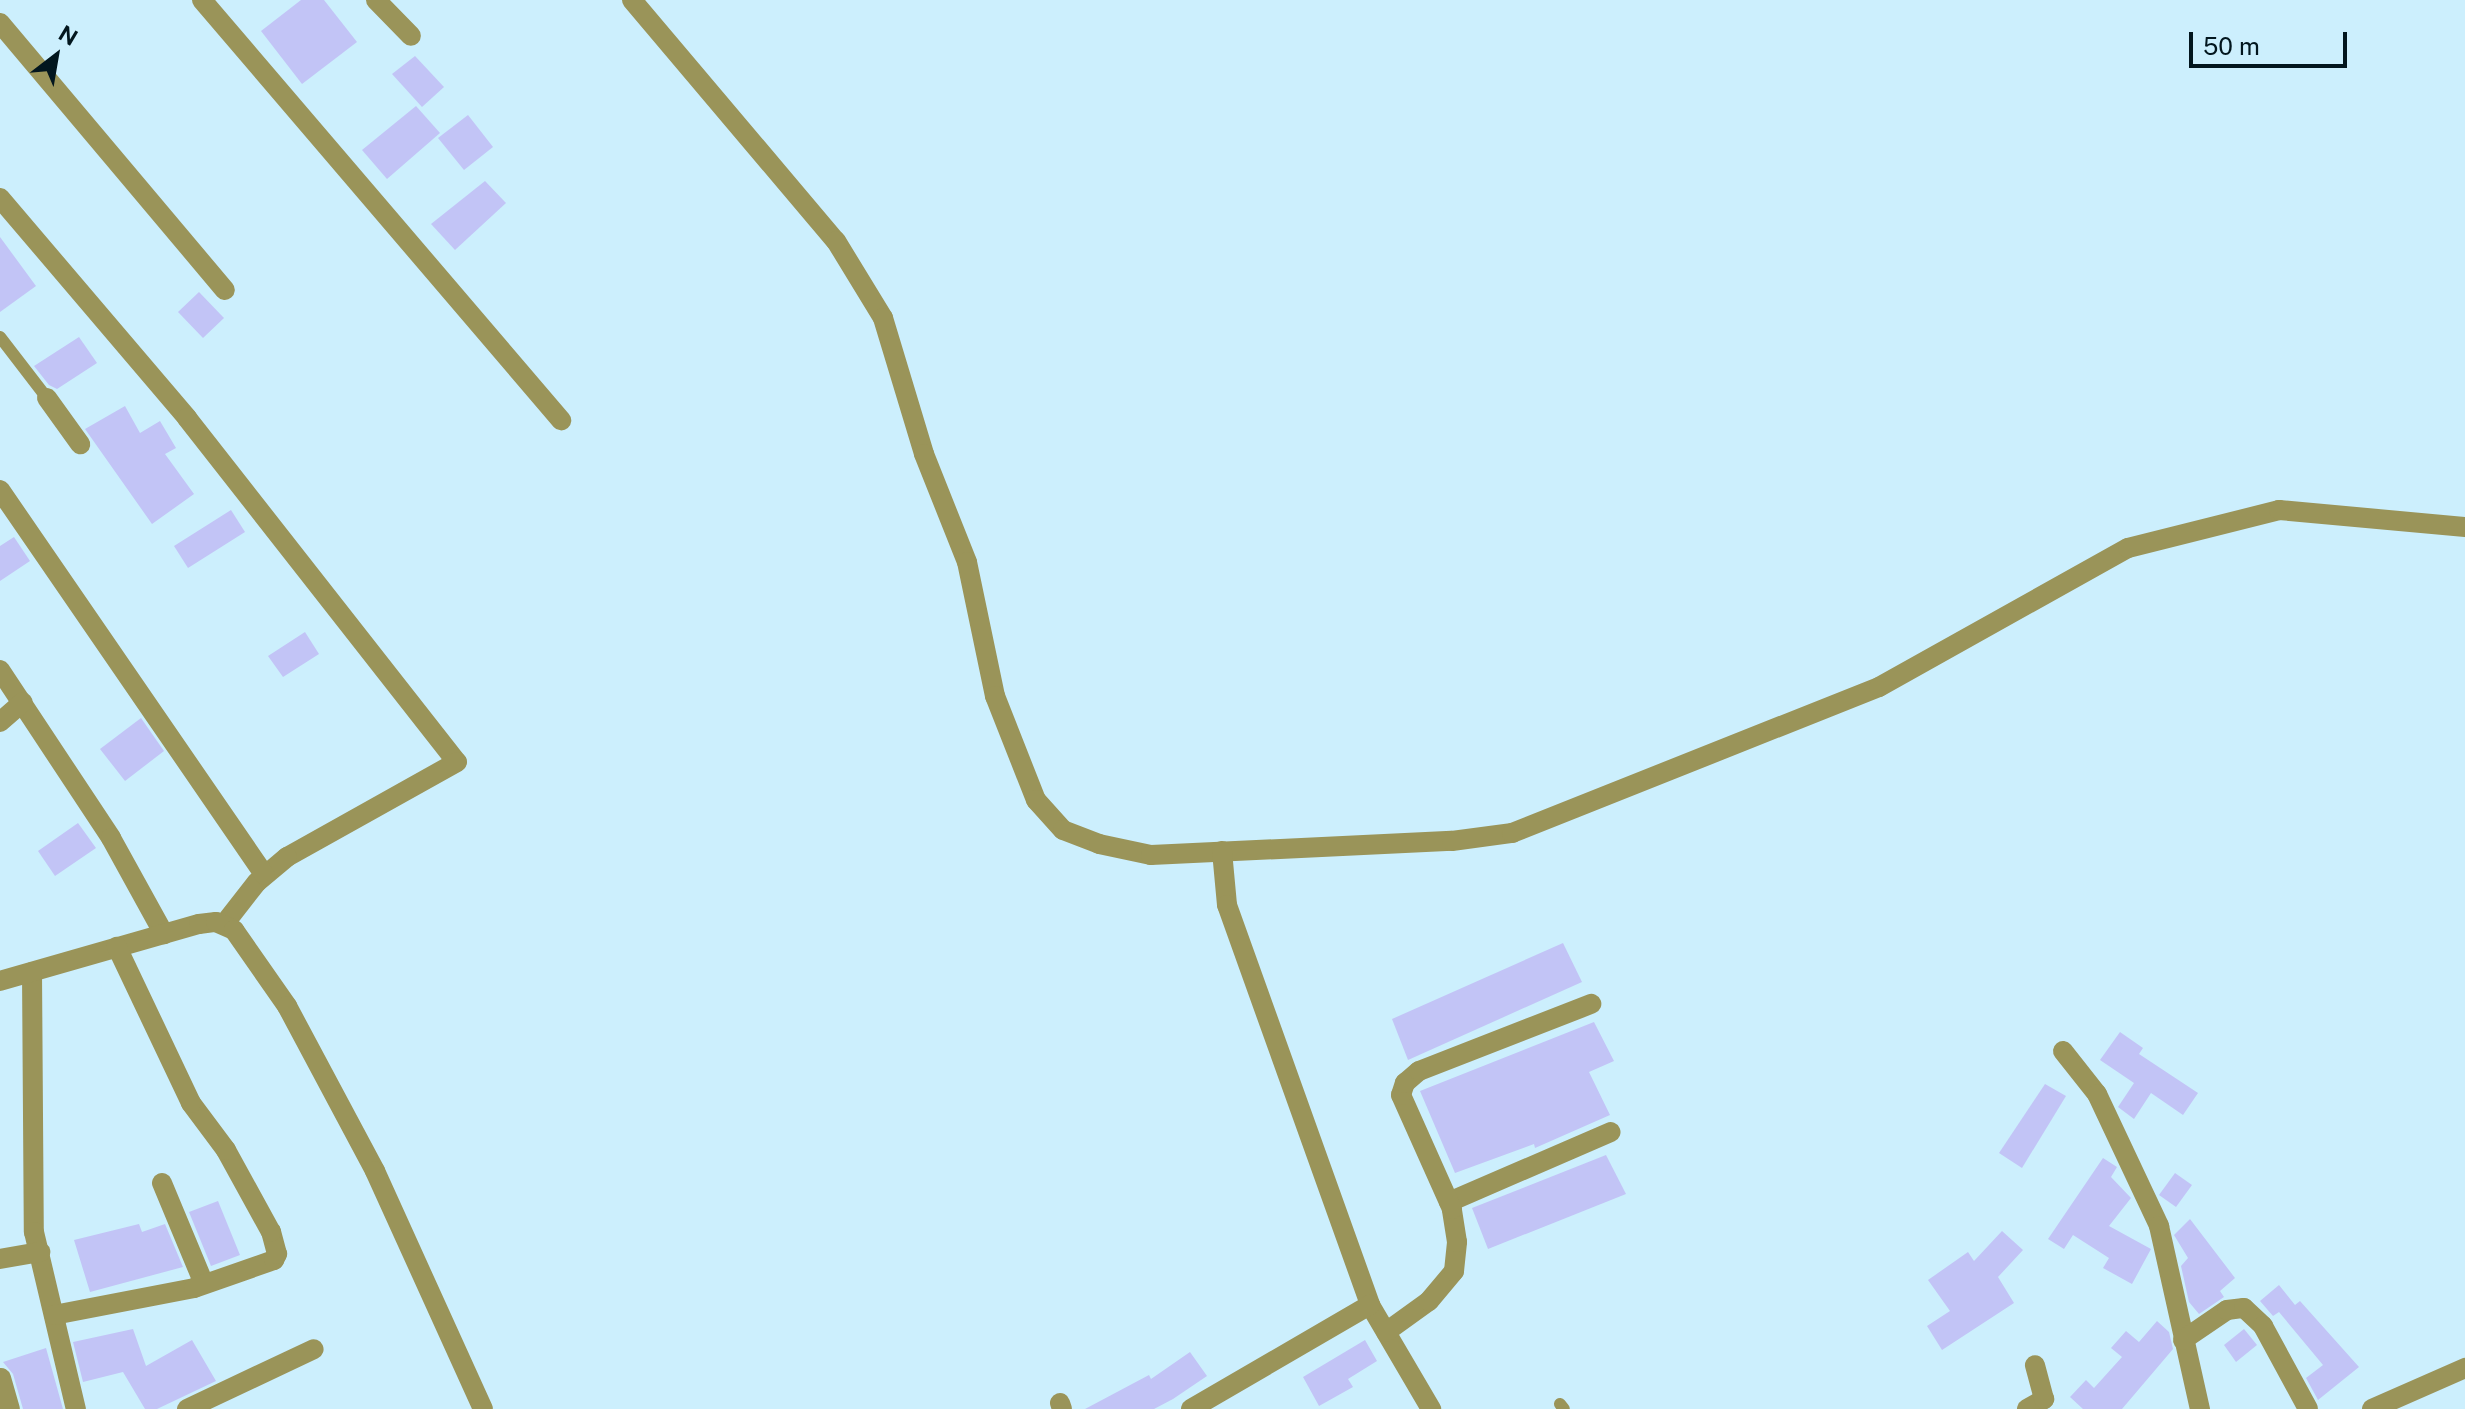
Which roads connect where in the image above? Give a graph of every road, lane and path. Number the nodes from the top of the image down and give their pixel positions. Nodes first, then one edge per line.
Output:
1 (202, 0) edge
2 (376, 0) edge
3 (632, 0) edge
4 (0, 23) edge
5 (411, 36) dead end
6 (0, 198) edge
7 (225, 290) dead end
8 (0, 337) edge
9 (47, 398) joint
10 (561, 420) dead end
11 (80, 444) dead end
12 (0, 490) edge
13 (2465, 527) edge
14 (0, 670) edge
15 (23, 702) junction
16 (0, 722) edge
17 (1221, 857) junction
18 (265, 875) junction
19 (225, 923) junction
20 (164, 934) junction
21 (117, 947) junction
22 (32, 972) junction
23 (0, 981) edge
24 (1591, 1004) dead end
25 (2063, 1051) dead end
26 (1611, 1132) dead end
27 (162, 1183) dead end
28 (1449, 1202) junction
29 (40, 1252) junction
30 (0, 1259) edge
31 (204, 1284) junction
32 (1370, 1305) junction
33 (54, 1315) junction
34 (1386, 1332) junction
35 (2183, 1340) junction
36 (314, 1349) dead end
37 (2035, 1365) dead end
38 (2465, 1368) edge
39 (1, 1378) edge
40 (2416, 1401) edge
41 (10, 1409) edge
42 (76, 1409) edge
43 (187, 1409) edge
44 (483, 1409) edge
45 (1191, 1409) edge
46 (1431, 1409) edge
47 (2027, 1409) edge
48 (2200, 1409) edge
49 (2308, 1409) edge
50 (2372, 1409) edge

1 - 10 street
2 - 5 street
3 - 17 street
4 - 7 street
6 - 18 street
8 - 9 lane
9 - 11 street
12 - 18 street
13 - 17 street
14 - 15 street
15 - 16 street
15 - 20 street
17 - 32 street
18 - 19 street
19 - 20 street
19 - 44 street
20 - 21 street
21 - 22 street
21 - 31 street
22 - 23 street
22 - 29 street
24 - 28 street
25 - 35 street
26 - 28 street
27 - 31 street
28 - 34 street
29 - 30 street
29 - 33 street
31 - 33 street
32 - 34 street
32 - 45 street
33 - 42 street
34 - 46 street
35 - 48 street
35 - 49 street
36 - 43 street
37 - 47 street
38 - 40 street
39 - 41 street
40 - 50 street

